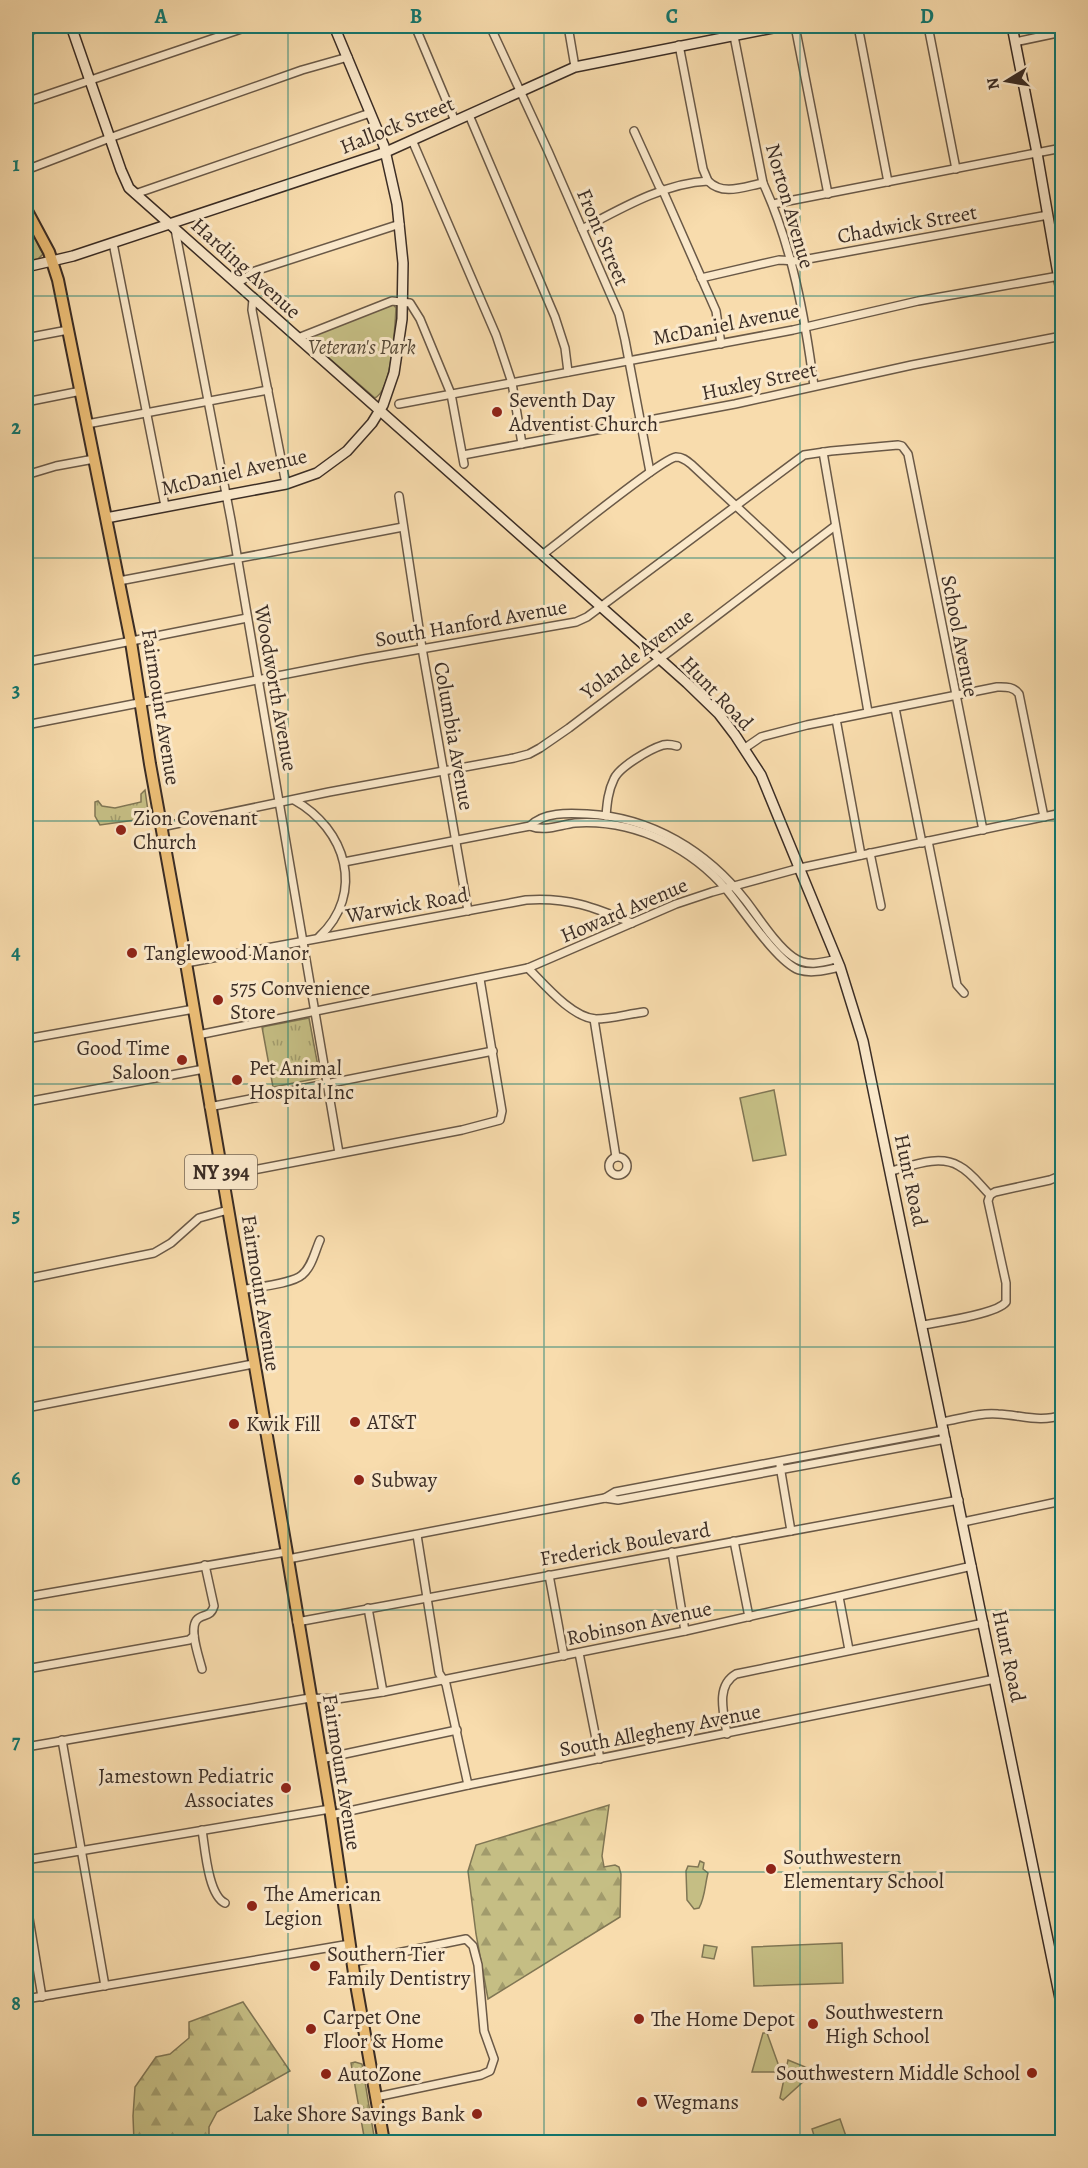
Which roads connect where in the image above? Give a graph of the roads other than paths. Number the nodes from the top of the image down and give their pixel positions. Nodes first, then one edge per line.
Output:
1 (44, 26) edge
2 (71, 26) edge
3 (250, 26) edge
4 (334, 26) edge
5 (415, 26) edge
6 (490, 26) edge
7 (568, 26) edge
8 (783, 26) edge
9 (795, 26) edge
10 (858, 26) edge
11 (928, 26) edge
12 (1012, 26) edge
13 (26, 32) edge
14 (1062, 32) edge
15 (734, 36) junction
16 (1015, 42) junction
17 (679, 45) junction
18 (348, 57) junction
19 (575, 68) junction
20 (90, 80) junction
21 (520, 92) junction
22 (26, 102) edge
23 (370, 113) junction
24 (469, 115) junction
25 (455, 121) junction
26 (634, 131) dead end
27 (110, 138) junction
28 (412, 140) junction
29 (1062, 148) edge
30 (386, 152) junction
31 (1037, 153) junction
32 (956, 169) junction
33 (26, 170) edge
34 (708, 181) junction
35 (888, 182) junction
36 (763, 183) junction
37 (663, 191) junction
38 (135, 194) junction
39 (828, 194) junction
40 (773, 204) junction
41 (26, 209) edge
42 (1048, 215) junction
43 (400, 224) junction
44 (172, 226) junction
45 (582, 229) junction
46 (113, 243) junction
47 (790, 261) junction
48 (52, 262) junction
49 (26, 267) edge
50 (1059, 276) junction
51 (701, 278) junction
52 (237, 284) junction
53 (1062, 297) edge
54 (253, 299) junction
55 (402, 301) junction
56 (805, 327) junction
57 (68, 330) junction
58 (1062, 336) edge
59 (26, 338) edge
60 (298, 338) junction
61 (721, 344) junction
62 (629, 361) junction
63 (568, 372) junction
64 (512, 383) junction
65 (814, 386) junction
66 (268, 390) junction
67 (81, 392) junction
68 (451, 394) junction
69 (26, 402) edge
70 (208, 402) junction
71 (399, 404) dead end
72 (380, 411) junction
73 (147, 413) junction
74 (640, 422) junction
75 (87, 424) junction
76 (522, 444) junction
77 (823, 452) junction
78 (463, 455) junction
79 (94, 459) junction
80 (464, 464) dead end
81 (650, 472) junction
82 (26, 475) edge
83 (286, 484) junction
84 (468, 489) joint
85 (226, 495) junction
86 (399, 496) dead end
87 (165, 506) junction
88 (736, 507) junction
89 (106, 518) junction
90 (835, 526) junction
91 (403, 527) junction
92 (542, 555) junction
93 (238, 558) junction
94 (792, 558) junction
95 (119, 581) junction
96 (601, 607) junction
97 (247, 618) junction
98 (131, 642) junction
99 (422, 648) junction
100 (658, 658) junction
101 (26, 662) edge
102 (258, 680) junction
103 (955, 697) junction
104 (140, 703) junction
105 (896, 708) junction
106 (868, 712) junction
107 (836, 719) junction
108 (26, 724) edge
109 (677, 746) dead end
110 (744, 748) junction
111 (442, 771) junction
112 (294, 800) junction
113 (280, 804) junction
114 (1062, 813) edge
115 (606, 816) junction
116 (1044, 817) junction
117 (530, 826) junction
118 (161, 827) junction
119 (983, 830) junction
120 (455, 841) junction
121 (925, 842) junction
122 (870, 853) junction
123 (861, 855) junction
124 (344, 862) junction
125 (800, 868) junction
126 (734, 886) junction
127 (725, 888) junction
128 (881, 906) dead end
129 (468, 911) junction
130 (632, 923) junction
131 (319, 938) junction
132 (303, 940) junction
133 (186, 963) junction
134 (838, 963) junction
135 (528, 968) junction
136 (480, 979) junction
137 (964, 993) dead end
138 (194, 1009) junction
139 (314, 1011) junction
140 (644, 1012) dead end
141 (594, 1019) junction
142 (198, 1035) junction
143 (26, 1039) edge
144 (493, 1051) junction
145 (204, 1069) junction
146 (327, 1082) junction
147 (26, 1102) edge
148 (209, 1107) junction
149 (339, 1153) junction
150 (616, 1157) dead end
151 (891, 1171) junction
152 (1062, 1175) edge
153 (222, 1176) junction
154 (990, 1195) junction
155 (228, 1210) junction
156 (320, 1240) dead end
157 (26, 1279) edge
158 (241, 1290) junction
159 (922, 1325) junction
160 (253, 1364) junction
161 (26, 1408) edge
162 (1062, 1414) edge
163 (944, 1430) junction
164 (780, 1465) junction
165 (959, 1500) junction
166 (1062, 1501) edge
167 (963, 1522) junction
168 (792, 1531) junction
169 (417, 1534) junction
170 (734, 1541) junction
171 (672, 1552) junction
172 (287, 1555) junction
173 (205, 1565) junction
174 (972, 1566) junction
175 (549, 1575) junction
176 (26, 1597) edge
177 (426, 1597) junction
178 (839, 1597) junction
179 (368, 1608) junction
180 (749, 1617) junction
181 (297, 1622) junction
182 (984, 1623) junction
183 (685, 1631) junction
184 (192, 1637) junction
185 (849, 1650) junction
186 (579, 1653) junction
187 (564, 1656) junction
188 (26, 1669) edge
189 (202, 1669) dead end
190 (995, 1679) junction
191 (444, 1680) junction
192 (383, 1692) junction
193 (310, 1698) junction
194 (457, 1730) junction
195 (727, 1734) junction
196 (62, 1740) junction
197 (26, 1747) edge
198 (321, 1759) junction
199 (600, 1759) junction
200 (468, 1785) junction
201 (330, 1812) junction
202 (202, 1830) junction
203 (82, 1850) junction
204 (26, 1860) edge
205 (26, 1900) edge
206 (225, 1903) dead end
207 (350, 1944) junction
208 (353, 1962) junction
209 (105, 1986) junction
210 (42, 1997) junction
211 (26, 1999) edge
212 (1062, 2008) edge
213 (376, 2097) junction
214 (384, 2142) edge

1 - 13 street
2 - 20 street, Harding Avenue
3 - 20 street
4 - 18 street, McDaniel Avenue
5 - 25 street
6 - 21 street, Front Street
7 - 19 street
8 - 15 street, Hallock Street
9 - 39 street
10 - 35 street
11 - 32 street
12 - 16 street
14 - 16 street
15 - 17 street, Hallock Street
15 - 36 street, Norton Avenue
16 - 31 street
17 - 19 street, Hallock Street
17 - 34 street
18 - 23 street, McDaniel Avenue
18 - 27 street
19 - 21 street, Hallock Street
20 - 22 street
20 - 27 street, Harding Avenue
21 - 24 street, Hallock Street
21 - 45 street, Front Street
23 - 30 street, McDaniel Avenue
23 - 38 street
24 - 25 street, Hallock Street
24 - 63 street
25 - 28 street, Hallock Street
26 - 37 street
27 - 33 street
27 - 38 street, Harding Avenue
28 - 30 street, Hallock Street
28 - 64 street
29 - 31 street
30 - 43 street, McDaniel Avenue
30 - 44 street, Hallock Street
31 - 32 street
31 - 42 street
32 - 35 street
34 - 36 street
34 - 37 street
35 - 39 street
36 - 40 street, Norton Avenue
37 - 45 street
37 - 51 street
38 - 44 street, Harding Avenue
39 - 40 street
40 - 47 street, Norton Avenue
41 - 48 main road, Fairmount Avenue / NY 394
42 - 47 street, Chadwick Street
42 - 50 street
43 - 52 street
43 - 55 street, McDaniel Avenue
44 - 46 street, Hallock Street
44 - 52 street, Harding Avenue
44 - 70 street, Woodworth Avenue
45 - 62 street, Front Street
46 - 48 street, Hallock Street
46 - 73 street
47 - 51 street, Chadwick Street
47 - 56 street, Norton Avenue
48 - 49 street, Hallock Street
48 - 57 main road, Fairmount Avenue / NY 394
50 - 53 street
50 - 56 street, McDaniel Avenue
51 - 61 street
52 - 54 street, Harding Avenue
54 - 60 street, Harding Avenue
54 - 66 street
55 - 60 street
55 - 68 street
55 - 72 street, McDaniel Avenue
56 - 61 street, McDaniel Avenue
56 - 65 street, Norton Avenue
57 - 59 street
57 - 67 main road, Fairmount Avenue / NY 394
58 - 65 street, Huxley Street
60 - 72 street, Harding Avenue
61 - 62 street, McDaniel Avenue
62 - 63 street, McDaniel Avenue
62 - 74 street, Front Street
63 - 64 street, McDaniel Avenue
64 - 68 street, McDaniel Avenue
64 - 76 street
65 - 74 street, Huxley Street
66 - 70 street
66 - 83 street
67 - 69 street
67 - 75 main road, Fairmount Avenue / NY 394
68 - 71 street, McDaniel Avenue
68 - 78 street
70 - 73 street
70 - 85 street, Woodworth Avenue
72 - 83 street, McDaniel Avenue
72 - 84 street, Harding Avenue
73 - 75 street
73 - 87 street
74 - 76 street, Huxley Street
74 - 81 street, Front Street
75 - 79 main road, Fairmount Avenue / NY 394
76 - 78 street, Huxley Street
77 - 88 street, South Hanford Avenue
77 - 90 street
77 - 103 street, School Avenue
78 - 80 street
79 - 82 street
79 - 89 main road, Fairmount Avenue / NY 394
81 - 88 street
81 - 92 street
83 - 85 street, McDaniel Avenue
84 - 92 street, Hunt Road
85 - 87 street, McDaniel Avenue
85 - 93 street, Woodworth Avenue
86 - 91 street, Columbia Avenue
87 - 89 street, McDaniel Avenue
88 - 94 street
88 - 96 street, South Hanford Avenue
89 - 95 main road, Fairmount Avenue / NY 394
90 - 94 street, Yolande Avenue
90 - 106 street
91 - 93 street
91 - 99 street, Columbia Avenue
92 - 96 street, Hunt Road
93 - 95 street
93 - 97 street, Woodworth Avenue
94 - 100 street, Yolande Avenue
95 - 98 main road, Fairmount Avenue / NY 394
96 - 99 street, South Hanford Avenue
96 - 100 street, Hunt Road
97 - 98 street
97 - 102 street, Woodworth Avenue
98 - 101 street
98 - 104 main road, Fairmount Avenue / NY 394
99 - 102 street, South Hanford Avenue
99 - 111 street, Columbia Avenue
100 - 110 street, Hunt Road
100 - 111 street, Yolande Avenue
102 - 104 street, South Hanford Avenue
102 - 113 street, Woodworth Avenue
103 - 105 street
103 - 116 street
103 - 119 street, School Avenue
104 - 108 street, South Hanford Avenue
104 - 118 main road, Fairmount Avenue / NY 394
105 - 106 street
105 - 121 street
106 - 107 street
107 - 110 street
107 - 123 street
109 - 115 street
110 - 125 street, Hunt Road
111 - 112 street, Yolande Avenue
111 - 120 street, Columbia Avenue
112 - 113 street, Yolande Avenue
112 - 124 street
113 - 118 street, Yolande Avenue
113 - 132 street, Woodworth Avenue
114 - 116 street, Howard Avenue
115 - 117 street
115 - 126 street
116 - 119 street, Howard Avenue
117 - 120 street
117 - 127 street
118 - 133 main road, Fairmount Avenue / NY 394
119 - 121 street, Howard Avenue
120 - 124 street
120 - 129 street, Columbia Avenue
121 - 122 street, Howard Avenue
121 - 137 street
122 - 123 street, Howard Avenue
122 - 128 street
123 - 125 street, Howard Avenue
124 - 131 street
125 - 126 street, Howard Avenue
125 - 134 street, Hunt Road
126 - 127 street, Howard Avenue
126 - 134 street
127 - 130 street, Howard Avenue
127 - 134 street
129 - 130 street, Warwick Road
129 - 131 street, Warwick Road
130 - 135 street, Howard Avenue
131 - 132 street, Warwick Road
132 - 133 street, Warwick Road
132 - 139 street, Woodworth Avenue
133 - 138 main road, Fairmount Avenue / NY 394
134 - 151 street, Hunt Road
135 - 136 street, Howard Avenue
135 - 141 street
136 - 139 street, Howard Avenue
136 - 144 street
138 - 142 main road, Fairmount Avenue / NY 394
138 - 143 street
139 - 142 street, Howard Avenue
139 - 146 street, Woodworth Avenue
140 - 141 street
141 - 150 street
142 - 145 main road, Fairmount Avenue / NY 394
144 - 146 street
144 - 149 street
145 - 147 street
145 - 148 main road, Fairmount Avenue / NY 394
146 - 148 street
146 - 149 street, Woodworth Avenue
148 - 153 main road, Fairmount Avenue / NY 394
149 - 153 street
151 - 154 street
151 - 159 street, Hunt Road
152 - 154 street
153 - 155 main road, Fairmount Avenue / NY 394
154 - 159 street
155 - 157 street
155 - 158 main road, Fairmount Avenue / NY 394
156 - 158 street
158 - 160 main road, Fairmount Avenue / NY 394
159 - 163 street, Hunt Road
160 - 161 street
160 - 172 main road, Fairmount Avenue / NY 394
162 - 163 street
163 - 164 street
163 - 165 street, Hunt Road
164 - 168 street
164 - 169 street
165 - 167 street, Hunt Road
165 - 168 street, Frederick Boulevard
166 - 167 street
167 - 174 street, Hunt Road
168 - 170 street, Frederick Boulevard
169 - 172 street
169 - 177 street
170 - 171 street, Frederick Boulevard
170 - 180 street
171 - 175 street, Frederick Boulevard
171 - 183 street
172 - 173 street
172 - 181 main road, Fairmount Avenue / NY 394
173 - 176 street
173 - 184 street
174 - 178 street, Robinson Avenue
174 - 182 street, Hunt Road
175 - 177 street, Frederick Boulevard
175 - 187 street
177 - 179 street, Frederick Boulevard
177 - 191 street
178 - 180 street, Robinson Avenue
178 - 185 street
179 - 181 street, Frederick Boulevard
179 - 192 street
180 - 183 street, Robinson Avenue
181 - 193 main road, Fairmount Avenue / NY 394
182 - 185 street
182 - 190 street, Hunt Road
183 - 186 street, Robinson Avenue
184 - 188 street
184 - 189 street
185 - 195 street
186 - 187 street, Robinson Avenue
186 - 199 street
187 - 191 street, Robinson Avenue
190 - 195 street, South Allegheny Avenue
190 - 212 street, Hunt Road
191 - 192 street, Robinson Avenue
191 - 194 street
192 - 193 street, Robinson Avenue
193 - 196 street, Robinson Avenue
193 - 198 main road, Fairmount Avenue / NY 394
194 - 198 street
194 - 200 street
195 - 199 street, South Allegheny Avenue
196 - 197 street, Robinson Avenue
196 - 203 street
198 - 201 main road, Fairmount Avenue / NY 394
199 - 200 street, South Allegheny Avenue
200 - 201 street, South Allegheny Avenue
201 - 202 street, South Allegheny Avenue
201 - 207 main road, Fairmount Avenue / NY 394
202 - 203 street, South Allegheny Avenue
202 - 206 street
203 - 204 street, South Allegheny Avenue
203 - 209 street
205 - 210 street
207 - 208 main road, Fairmount Avenue / NY 394
207 - 209 street
208 - 213 main road, Fairmount Avenue / NY 394
208 - 213 street
209 - 210 street
210 - 211 street
213 - 214 main road, Fairmount Avenue / NY 394

